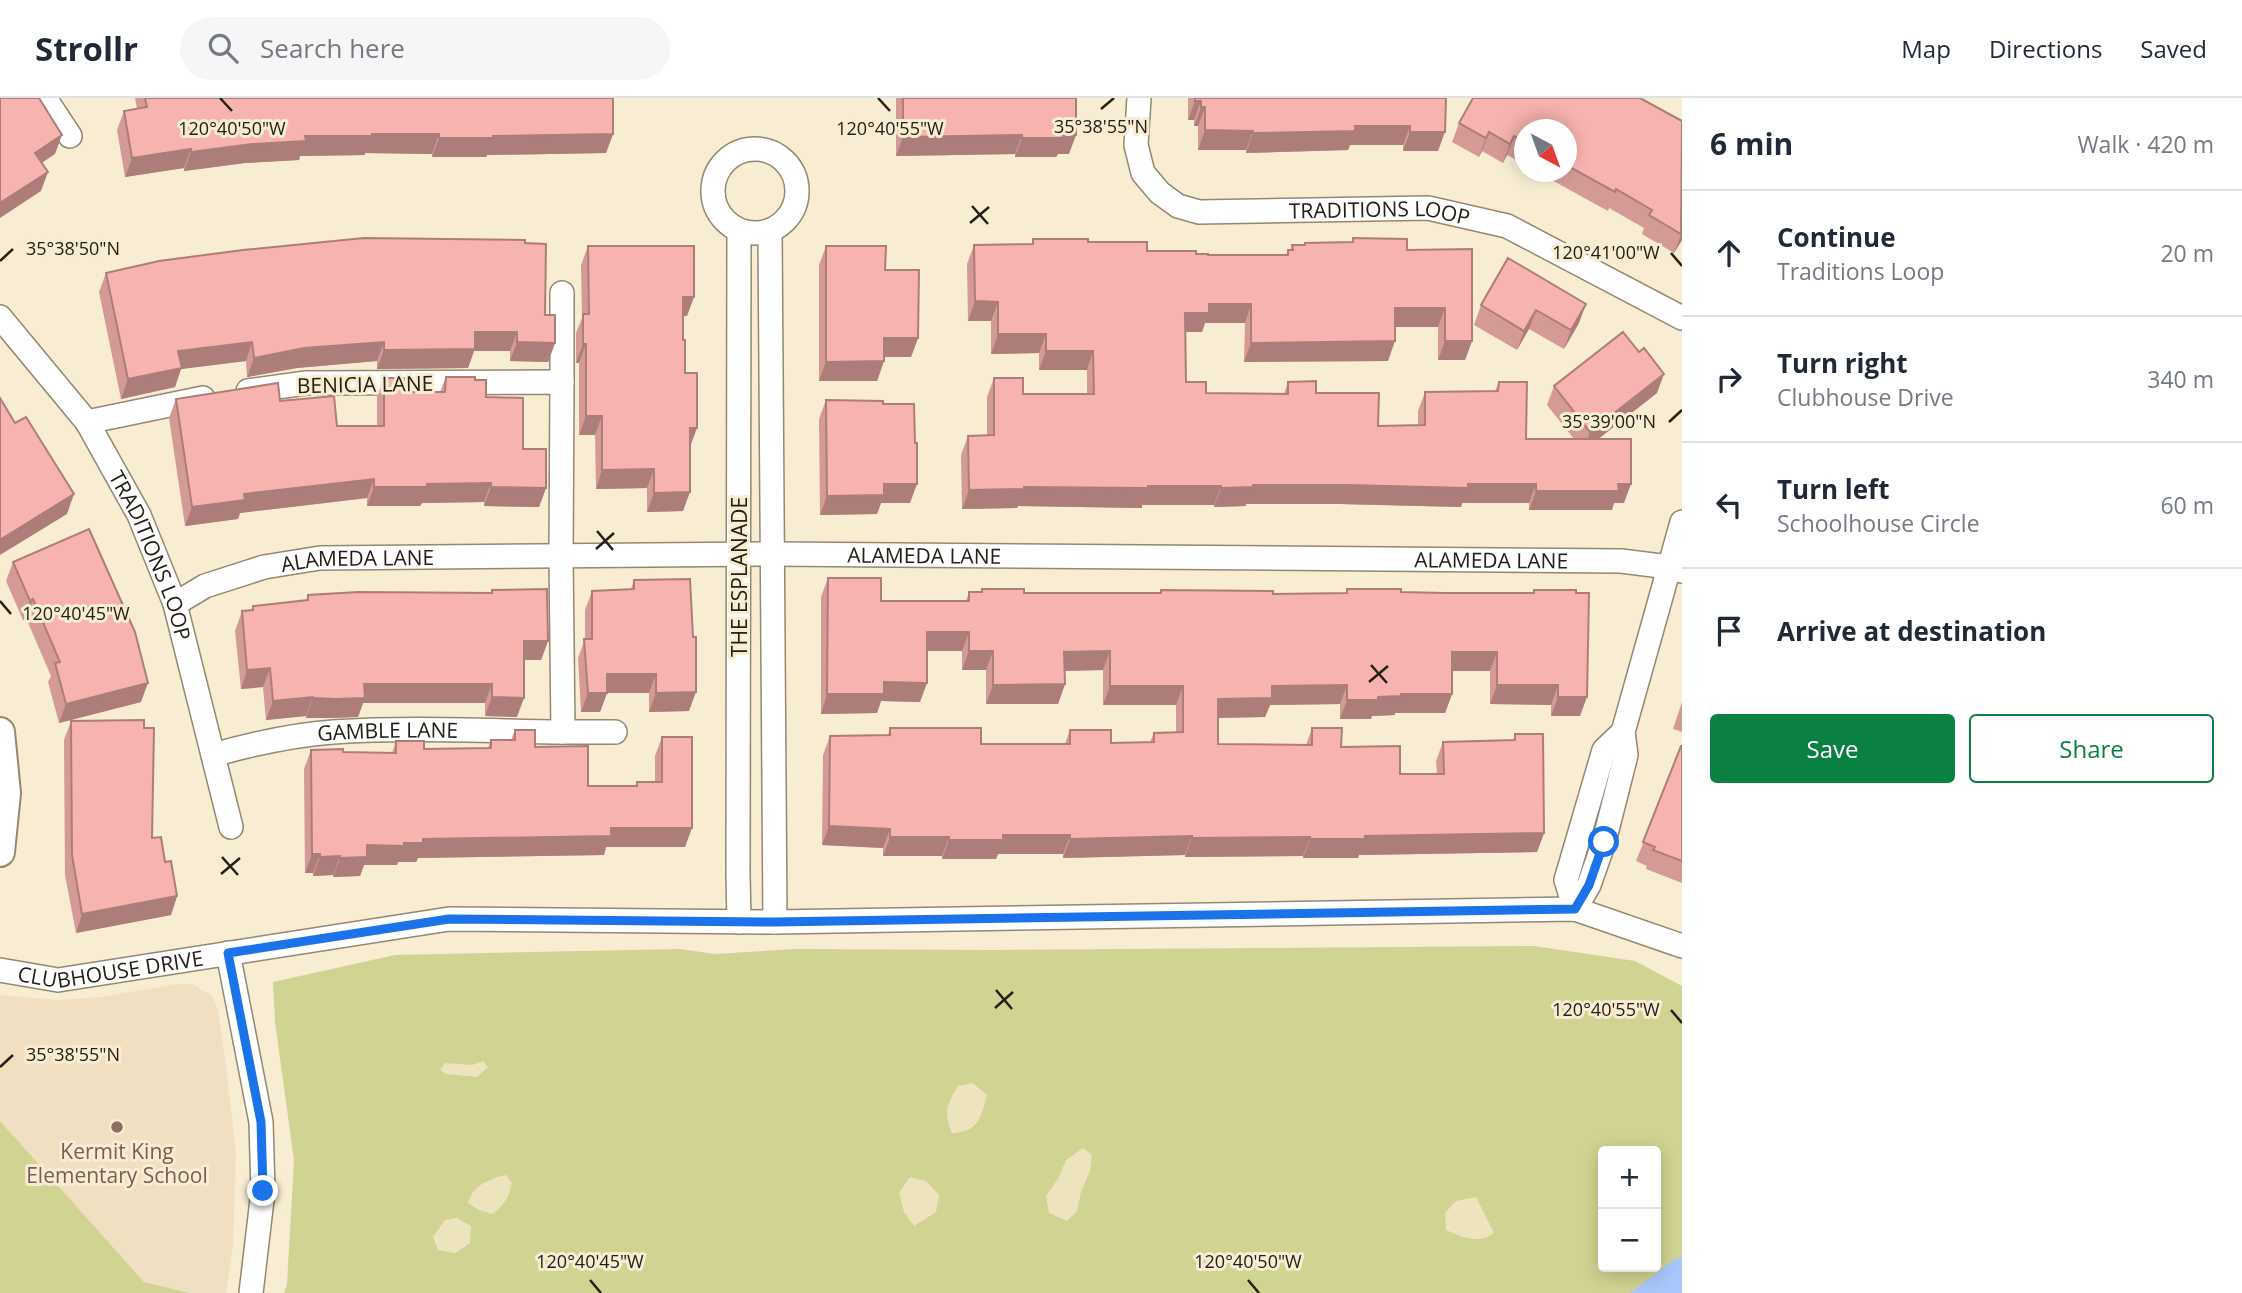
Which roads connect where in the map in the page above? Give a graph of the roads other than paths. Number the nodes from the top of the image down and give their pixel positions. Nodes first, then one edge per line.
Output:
1 (45, 98) edge
2 (1139, 98) edge
3 (71, 136) dead end
4 (739, 231) junction
5 (770, 231) junction
6 (562, 293) dead end
7 (0, 317) edge
8 (1682, 318) edge
9 (562, 382) junction
10 (86, 422) junction
11 (1682, 522) edge
12 (740, 554) junction
13 (773, 554) junction
14 (561, 557) junction
15 (1676, 569) edge
16 (175, 604) junction
17 (0, 732) edge
18 (563, 732) junction
19 (615, 732) dead end
20 (213, 755) junction
21 (775, 819) junction
22 (738, 820) junction
23 (231, 827) dead end
24 (0, 852) edge
25 (1575, 909) junction
26 (739, 922) junction
27 (775, 922) junction
28 (1682, 946) edge
29 (228, 953) junction
30 (0, 970) edge
31 (251, 1293) edge

1 - 3 street
2 - 8 street, TRADITIONS LOOP
4 - 5 street
4 - 5 street
4 - 12 street, THE ESPLANADE
5 - 13 street, THE ESPLANADE
6 - 9 street
7 - 10 street, TRADITIONS LOOP
9 - 10 street, BENICIA LANE
9 - 14 street
10 - 16 street, TRADITIONS LOOP
11 - 15 street
12 - 13 street, ALAMEDA LANE
12 - 14 street, ALAMEDA LANE
12 - 22 street, THE ESPLANADE
13 - 15 street, ALAMEDA LANE
13 - 21 street, THE ESPLANADE
14 - 16 street, ALAMEDA LANE
14 - 18 street
15 - 25 street
16 - 20 street, TRADITIONS LOOP
17 - 24 street
18 - 19 street, GAMBLE LANE
18 - 20 street, GAMBLE LANE
20 - 23 street, TRADITIONS LOOP
21 - 22 street
21 - 27 street, THE ESPLANADE
22 - 26 street, THE ESPLANADE
25 - 27 street, CLUBHOUSE DRIVE
25 - 28 street, CLUBHOUSE DRIVE
26 - 27 street, CLUBHOUSE DRIVE
26 - 29 street, CLUBHOUSE DRIVE
29 - 30 street, CLUBHOUSE DRIVE
29 - 31 street

